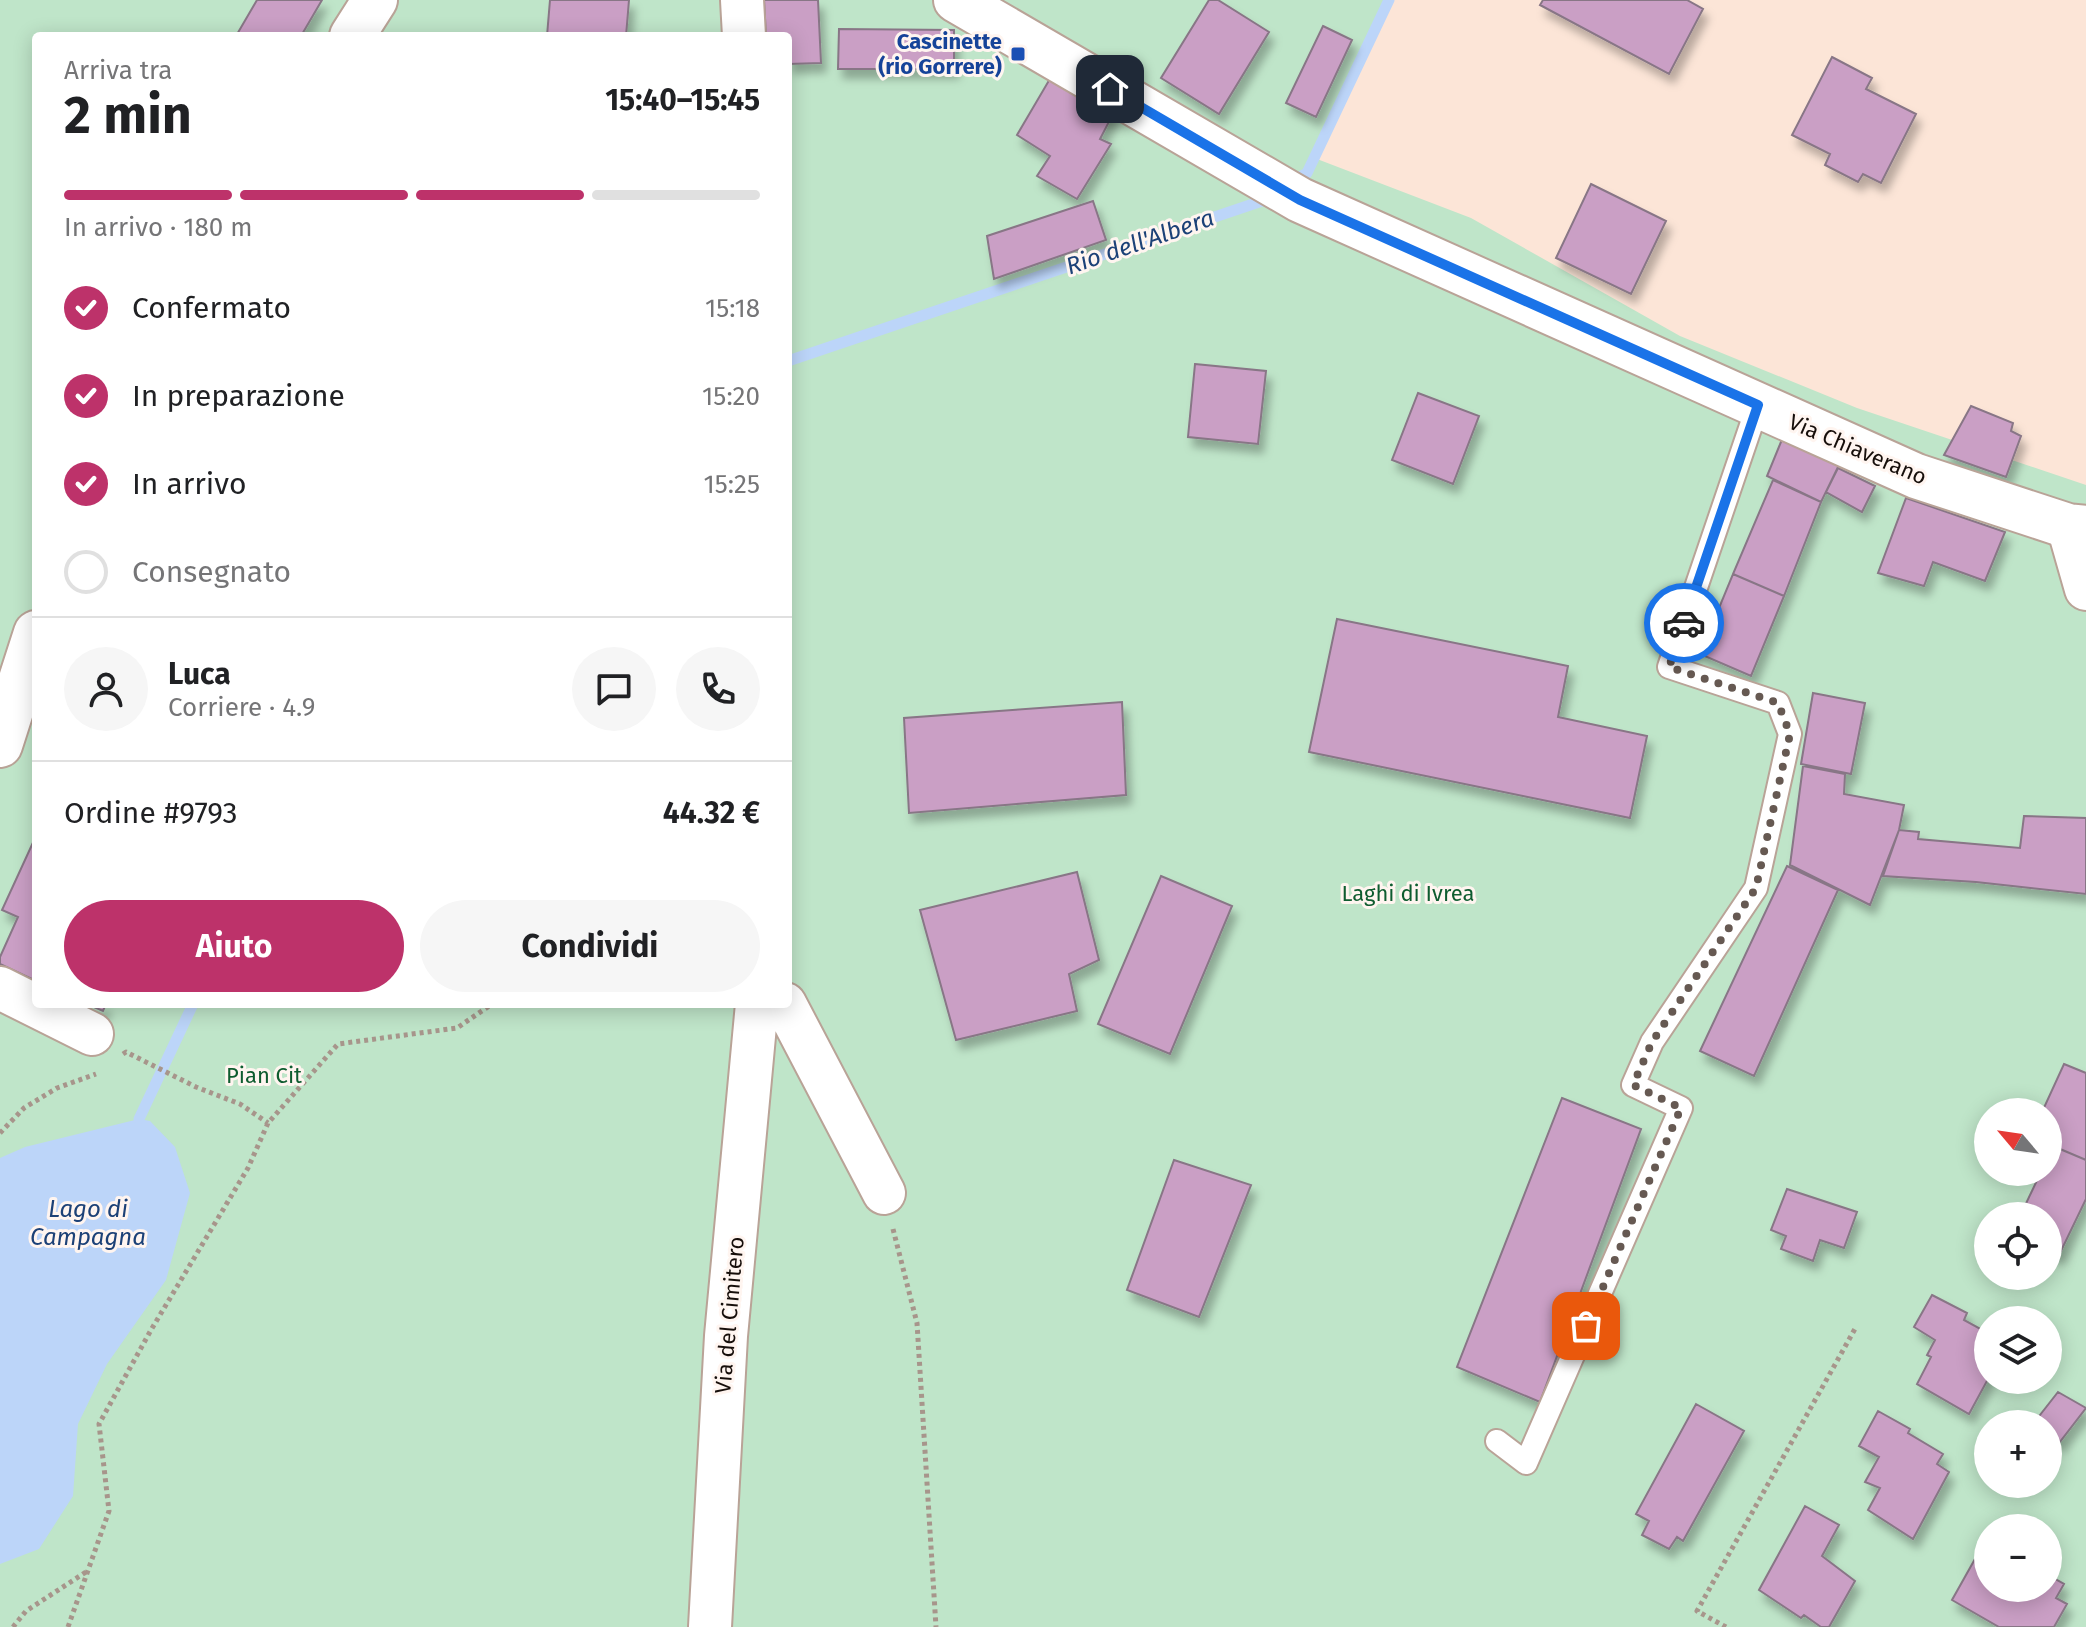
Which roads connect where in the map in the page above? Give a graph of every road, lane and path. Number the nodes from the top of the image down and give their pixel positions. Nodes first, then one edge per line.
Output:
1 (375, 0) edge
2 (742, 0) edge
3 (956, 0) edge
4 (355, 32) edge
5 (744, 32) edge
6 (1758, 405) junction
7 (2077, 527) edge
8 (2086, 589) edge
9 (32, 645) edge
10 (0, 745) edge
11 (0, 988) edge
12 (486, 1008) edge
13 (757, 1008) edge
14 (787, 1008) edge
15 (103, 1056) junction
16 (268, 1123) junction
17 (0, 1133) edge
18 (884, 1193) joint
19 (1856, 1327) dead end
20 (1497, 1441) dead end
21 (87, 1571) junction
22 (13, 1627) edge
23 (68, 1627) edge
24 (710, 1627) edge
25 (936, 1627) edge
26 (1726, 1627) edge

1 - 4 street
2 - 5 street
3 - 6 street, Via Chiaverano
6 - 7 street, Via Chiaverano
6 - 20 lane
7 - 8 street
9 - 10 street
11 - 15 street
12 - 16 path
13 - 24 street, Via del Cimitero
14 - 18 street
15 - 16 path
15 - 17 path
16 - 21 path
18 - 25 path
19 - 26 path
21 - 22 path
21 - 23 path

